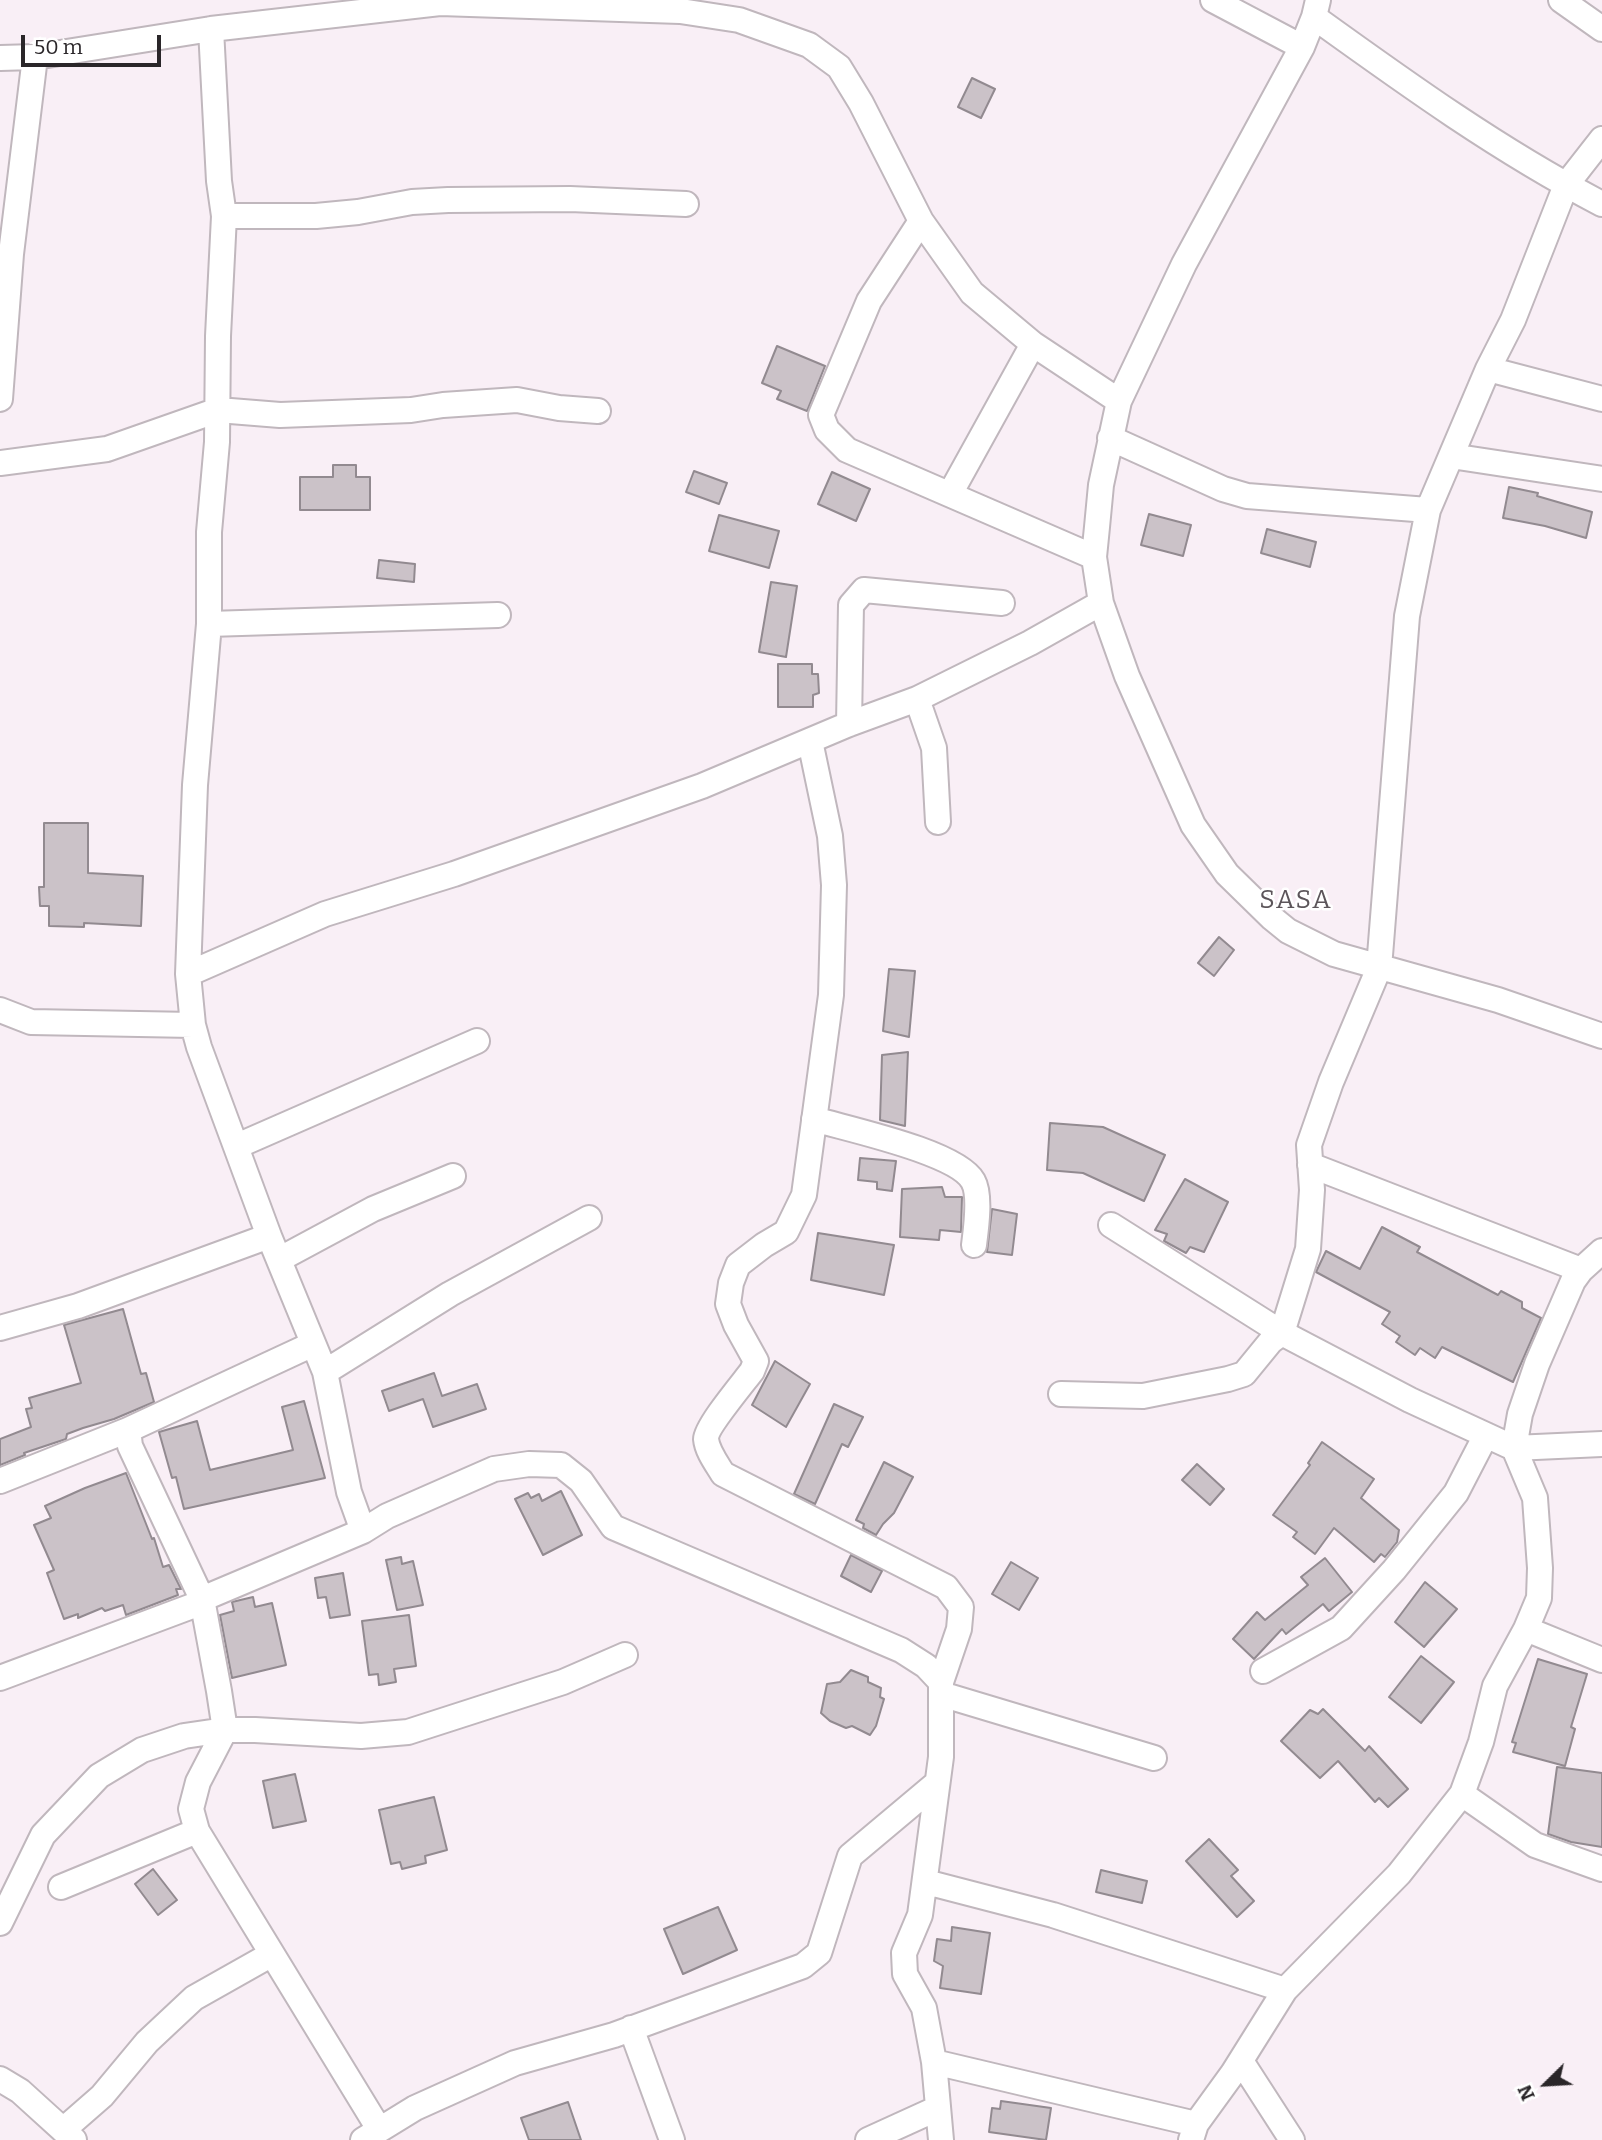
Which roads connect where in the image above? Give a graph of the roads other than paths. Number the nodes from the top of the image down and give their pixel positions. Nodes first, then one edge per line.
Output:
1 (1213, 0) edge
2 (1561, 0) edge
3 (440, 2) edge
4 (680, 6) edge
5 (1316, 8) edge
6 (211, 29) junction
7 (1602, 29) edge
8 (1302, 47) junction
9 (35, 57) junction
10 (0, 58) edge
11 (1602, 139) edge
12 (1566, 185) junction
13 (686, 204) dead end
14 (1602, 204) edge
15 (224, 216) junction
16 (921, 221) junction
17 (1033, 344) junction
18 (1488, 369) junction
19 (0, 399) edge
20 (1602, 399) edge
21 (1119, 401) junction
22 (218, 410) junction
23 (598, 411) dead end
24 (1110, 438) junction
25 (1451, 456) junction
26 (0, 463) edge
27 (1602, 479) edge
28 (950, 494) junction
29 (1428, 510) junction
30 (1094, 557) junction
31 (1002, 603) dead end
32 (1101, 603) junction
33 (498, 615) dead end
34 (209, 624) junction
35 (917, 699) junction
36 (849, 724) junction
37 (810, 741) junction
38 (938, 822) dead end
39 (1379, 968) junction
40 (188, 974) junction
41 (0, 1010) edge
42 (192, 1025) junction
43 (1602, 1036) edge
44 (477, 1041) dead end
45 (814, 1119) junction
46 (237, 1146) junction
47 (1310, 1165) junction
48 (453, 1176) dead end
49 (589, 1218) dead end
50 (1111, 1225) dead end
51 (269, 1236) junction
52 (974, 1244) dead end
53 (1602, 1251) edge
54 (280, 1259) junction
55 (1581, 1270) junction
56 (0, 1328) edge
57 (1282, 1333) junction
58 (313, 1344) junction
59 (325, 1372) junction
60 (1061, 1394) dead end
61 (128, 1430) junction
62 (1486, 1435) junction
63 (1602, 1444) edge
64 (1514, 1448) junction
65 (0, 1481) edge
66 (363, 1531) junction
67 (202, 1599) junction
68 (1526, 1629) junction
69 (625, 1655) dead end
70 (1602, 1660) edge
71 (1263, 1671) dead end
72 (0, 1678) edge
73 (941, 1688) junction
74 (225, 1730) junction
75 (1154, 1758) dead end
76 (937, 1783) junction
77 (1462, 1794) junction
78 (197, 1831) junction
79 (1602, 1869) edge
80 (926, 1882) junction
81 (61, 1887) dead end
82 (0, 1923) edge
83 (272, 1954) junction
84 (1285, 1990) junction
85 (631, 2028) junction
86 (1241, 2061) junction
87 (934, 2062) junction
88 (0, 2079) edge
89 (936, 2109) junction
90 (1193, 2132) edge
91 (371, 2134) edge
92 (69, 2135) edge
93 (672, 2140) edge
94 (868, 2140) edge
95 (941, 2140) edge
96 (1293, 2140) edge

1 - 8 street
2 - 7 street
3 - 4 street
3 - 6 street
4 - 16 street
5 - 8 street
5 - 12 street
6 - 9 street
6 - 15 street
8 - 21 street
9 - 10 street
9 - 19 street
11 - 12 street
12 - 14 street
12 - 18 street
13 - 15 street
15 - 22 street
16 - 17 street
16 - 28 street
17 - 21 street
17 - 28 street
18 - 20 street
18 - 25 street
21 - 24 street
22 - 23 street
22 - 26 street
22 - 34 street
24 - 29 street
24 - 30 street
25 - 27 street
25 - 29 street
28 - 30 street
29 - 39 street
30 - 32 street
31 - 36 street
32 - 35 street
32 - 39 street
33 - 34 street
34 - 40 street
35 - 36 street
35 - 38 street
36 - 37 street
37 - 40 street
37 - 45 street
39 - 43 street
39 - 47 street
40 - 42 street
41 - 42 street
42 - 46 street
44 - 46 street
45 - 52 street
45 - 73 street
46 - 51 street
47 - 55 street
47 - 57 street
48 - 54 street
49 - 59 street
50 - 57 street
51 - 54 street
51 - 56 street
53 - 55 street
54 - 58 street
55 - 64 street
57 - 60 street
57 - 62 street
58 - 59 street
58 - 61 street
59 - 66 street
61 - 65 street
61 - 67 street
62 - 64 street
62 - 71 street
63 - 64 street
64 - 68 street
66 - 67 street
66 - 73 street
67 - 72 street
67 - 74 street
68 - 70 street
68 - 77 street
69 - 74 street
73 - 75 street
73 - 76 street
74 - 78 street
74 - 82 street
76 - 80 street
76 - 85 street
77 - 79 street
77 - 84 street
78 - 81 street
78 - 83 street
80 - 84 street
80 - 87 street
83 - 91 street
83 - 92 street
84 - 86 street
85 - 91 street
85 - 93 street
86 - 90 street
86 - 96 street
87 - 89 street
87 - 90 street
88 - 92 street
89 - 94 street
89 - 95 street

